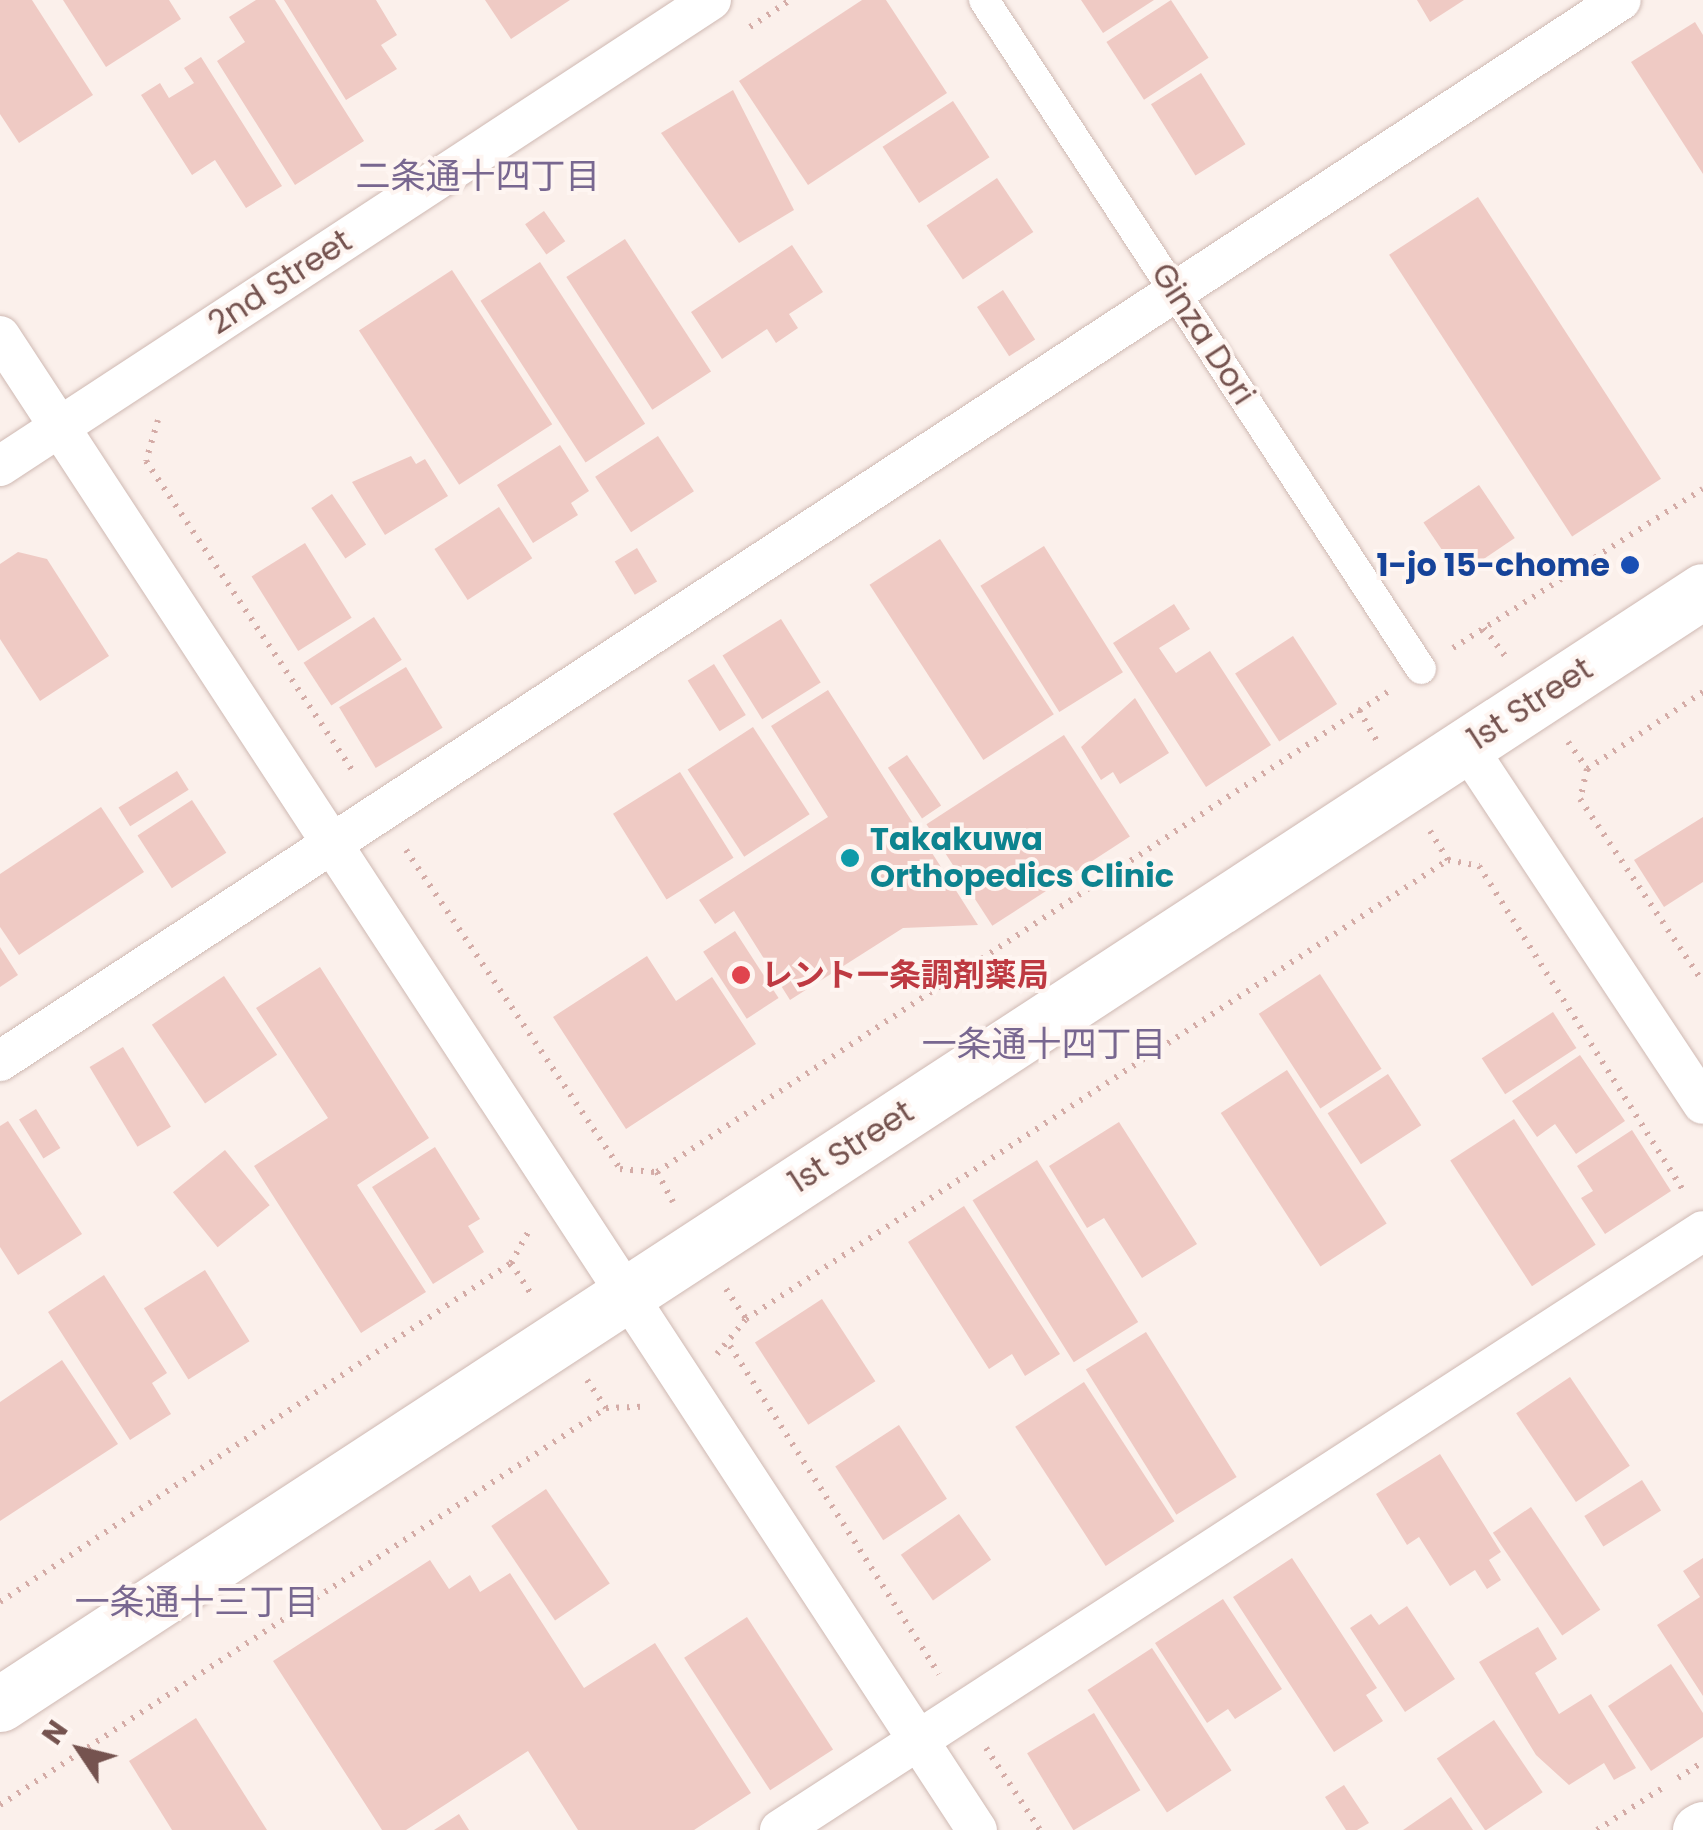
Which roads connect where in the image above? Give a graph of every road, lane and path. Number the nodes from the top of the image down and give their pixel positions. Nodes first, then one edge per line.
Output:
1 (711, 0) edge
2 (790, 0) edge
3 (984, 0) edge
4 (1621, 0) edge
5 (741, 32) dead end
6 (1176, 292) junction
7 (0, 336) edge
8 (160, 413) dead end
9 (58, 428) junction
10 (0, 466) edge
11 (1703, 489) edge
12 (1703, 591) edge
13 (1421, 669) junction
14 (1703, 692) edge
15 (1466, 746) junction
16 (380, 813) junction
17 (334, 843) junction
18 (1703, 982) edge
19 (0, 1061) edge
20 (1703, 1104) edge
21 (568, 1204) junction
22 (1698, 1219) edge
23 (626, 1294) junction
24 (606, 1408) dead end
25 (0, 1602) edge
26 (0, 1704) edge
27 (962, 1710) junction
28 (918, 1739) junction
29 (1703, 1762) edge
30 (0, 1805) edge
31 (780, 1830) edge
32 (977, 1830) edge
33 (1040, 1830) edge
34 (1598, 1830) edge

1 - 9 street, 2nd Street
2 - 5 path
3 - 6 street, Ginza Dori
4 - 6 street
6 - 13 street, Ginza Dori
6 - 16 street
7 - 9 street
8 - 16 path
9 - 10 street, 2nd Street
9 - 17 street
11 - 13 path
12 - 15 main road, 1st Street
13 - 16 path
14 - 18 path
15 - 20 street
15 - 23 main road, 1st Street
16 - 17 street
17 - 19 street
17 - 21 street
21 - 23 street
21 - 25 path
22 - 27 street
22 - 27 path
23 - 26 main road, 1st Street
23 - 28 street
24 - 30 path
27 - 28 street
27 - 33 path
28 - 31 street
28 - 32 street
29 - 34 path

